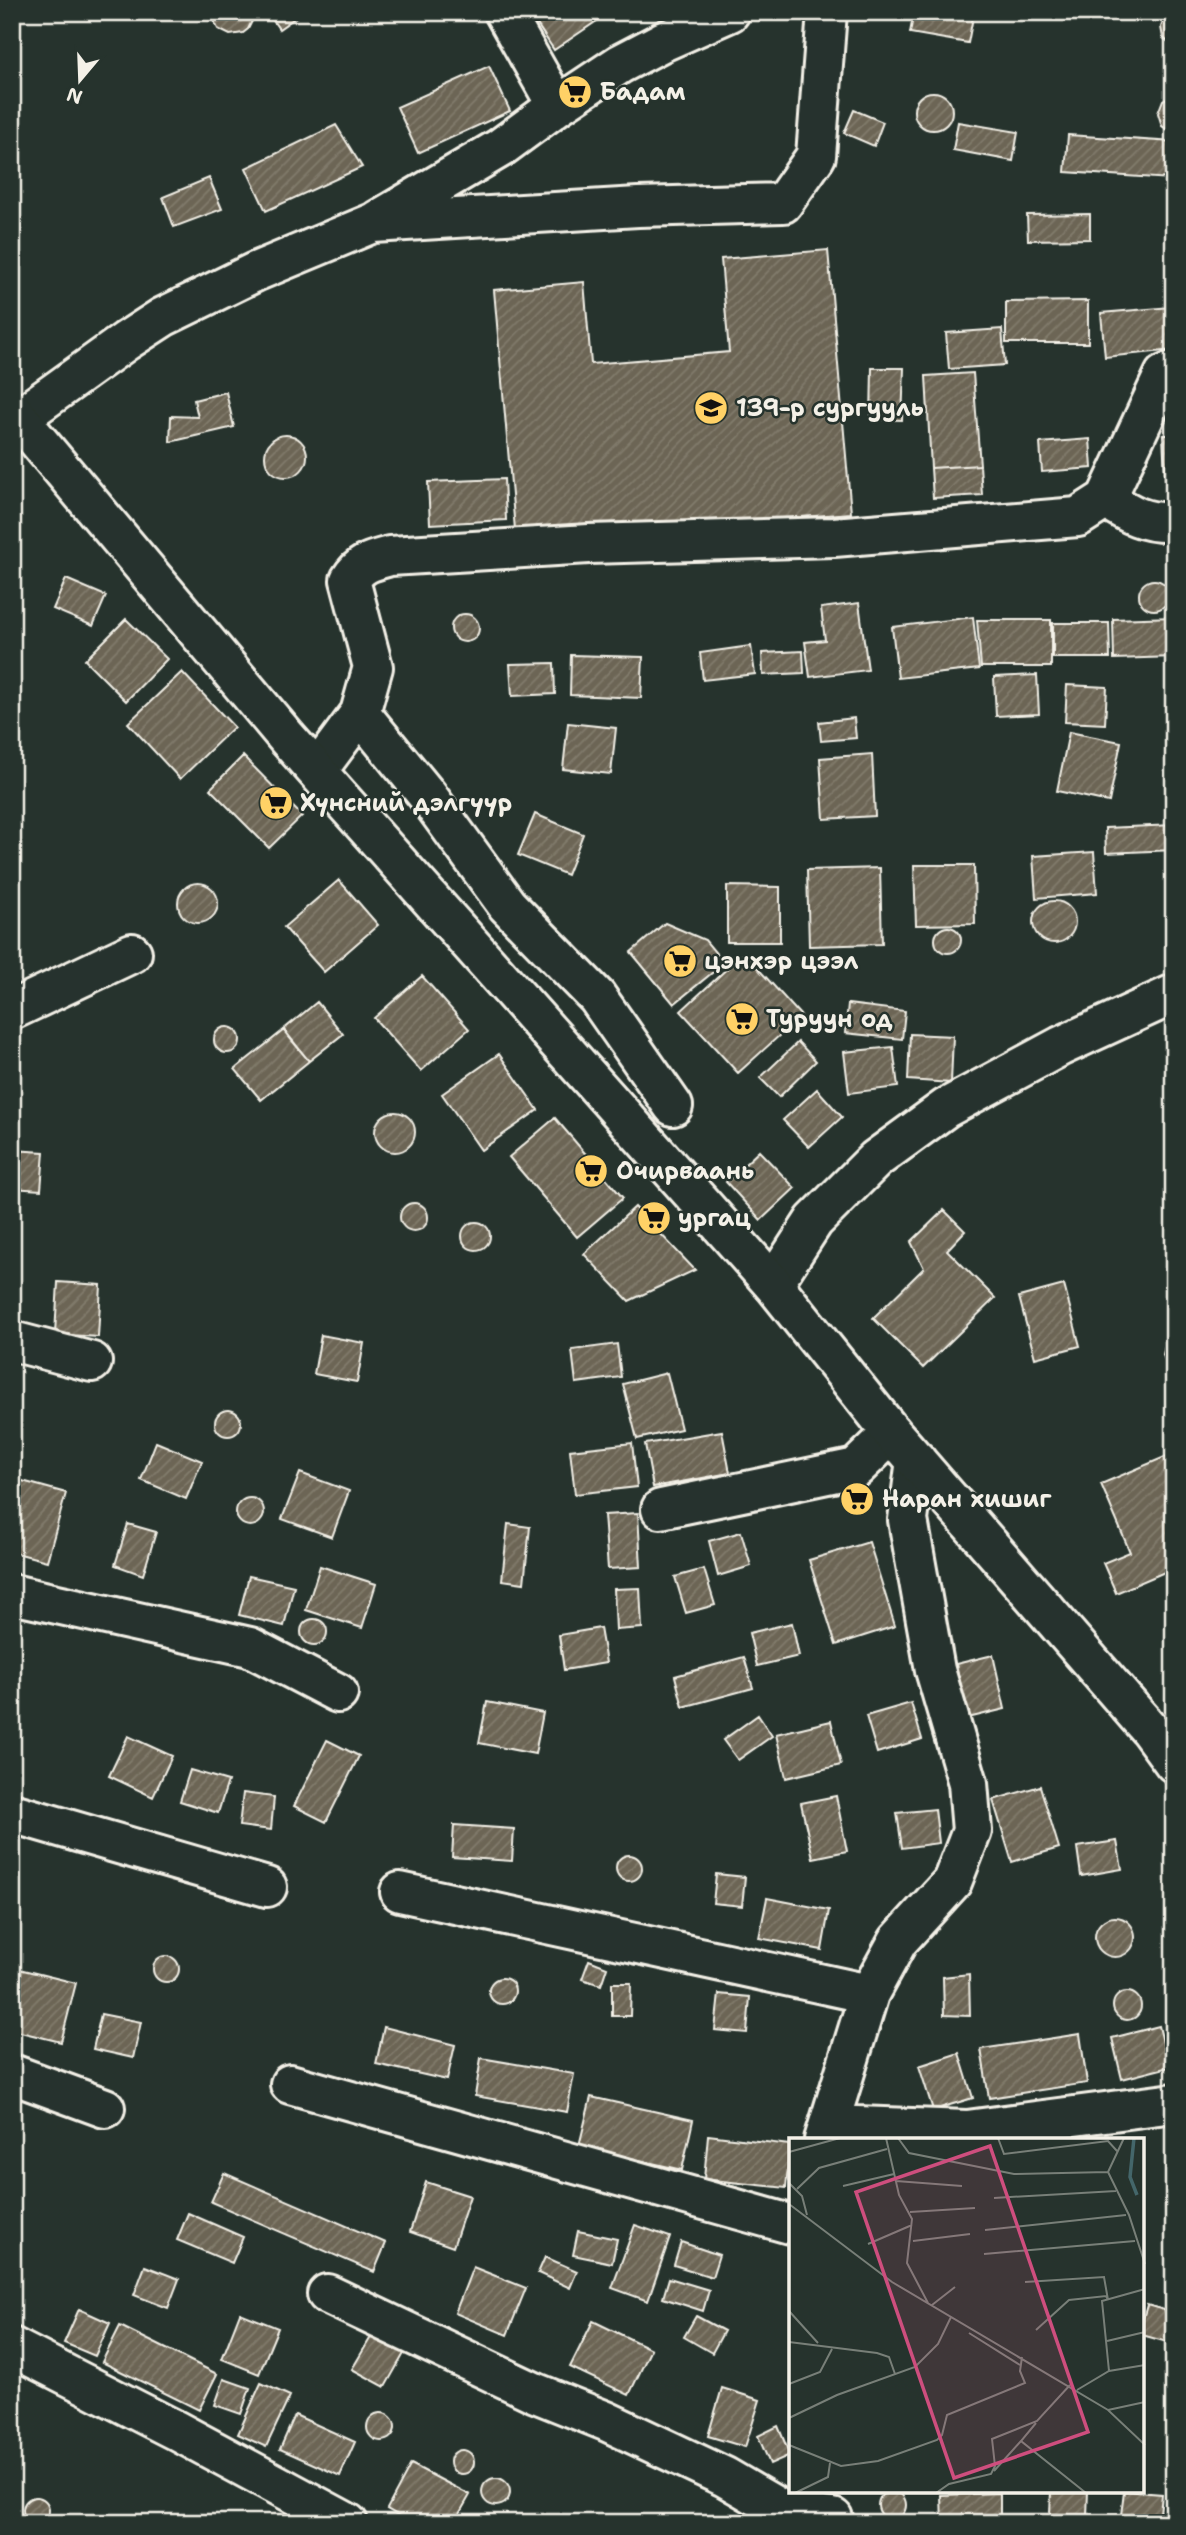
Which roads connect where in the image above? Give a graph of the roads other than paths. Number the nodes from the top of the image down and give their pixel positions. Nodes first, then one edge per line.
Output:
1 (504, 12) edge
2 (730, 12) edge
3 (827, 12) edge
4 (557, 106) junction
5 (373, 223) junction
6 (1174, 371) edge
7 (16, 414) edge
8 (1106, 499) junction
9 (1174, 522) edge
10 (359, 713) junction
11 (317, 771) junction
12 (132, 953) dead end
13 (1174, 994) edge
14 (12, 1010) edge
15 (673, 1106) dead end
16 (773, 1284) junction
17 (12, 1341) edge
18 (92, 1362) dead end
19 (904, 1447) junction
20 (661, 1509) dead end
21 (12, 1594) edge
22 (338, 1693) dead end
23 (1174, 1763) edge
24 (12, 1814) edge
25 (267, 1887) dead end
26 (400, 1892) dead end
27 (869, 1994) junction
28 (12, 2074) edge
29 (290, 2084) dead end
30 (1174, 2103) edge
31 (105, 2108) dead end
32 (826, 2132) edge
33 (789, 2224) edge
34 (327, 2294) dead end
35 (12, 2347) edge
36 (835, 2511) edge
37 (348, 2523) edge

1 - 4 street
2 - 4 street
3 - 5 street
4 - 5 street
5 - 7 street
6 - 8 street
7 - 11 street
8 - 9 street
8 - 10 street
10 - 11 street
10 - 15 street
11 - 16 street
12 - 14 street
13 - 16 street
16 - 19 street
17 - 18 street
19 - 20 street
19 - 23 street
19 - 27 street
21 - 22 street
24 - 25 street
26 - 27 street
27 - 32 street
28 - 31 street
29 - 33 street
30 - 32 street
34 - 36 street
35 - 37 street

